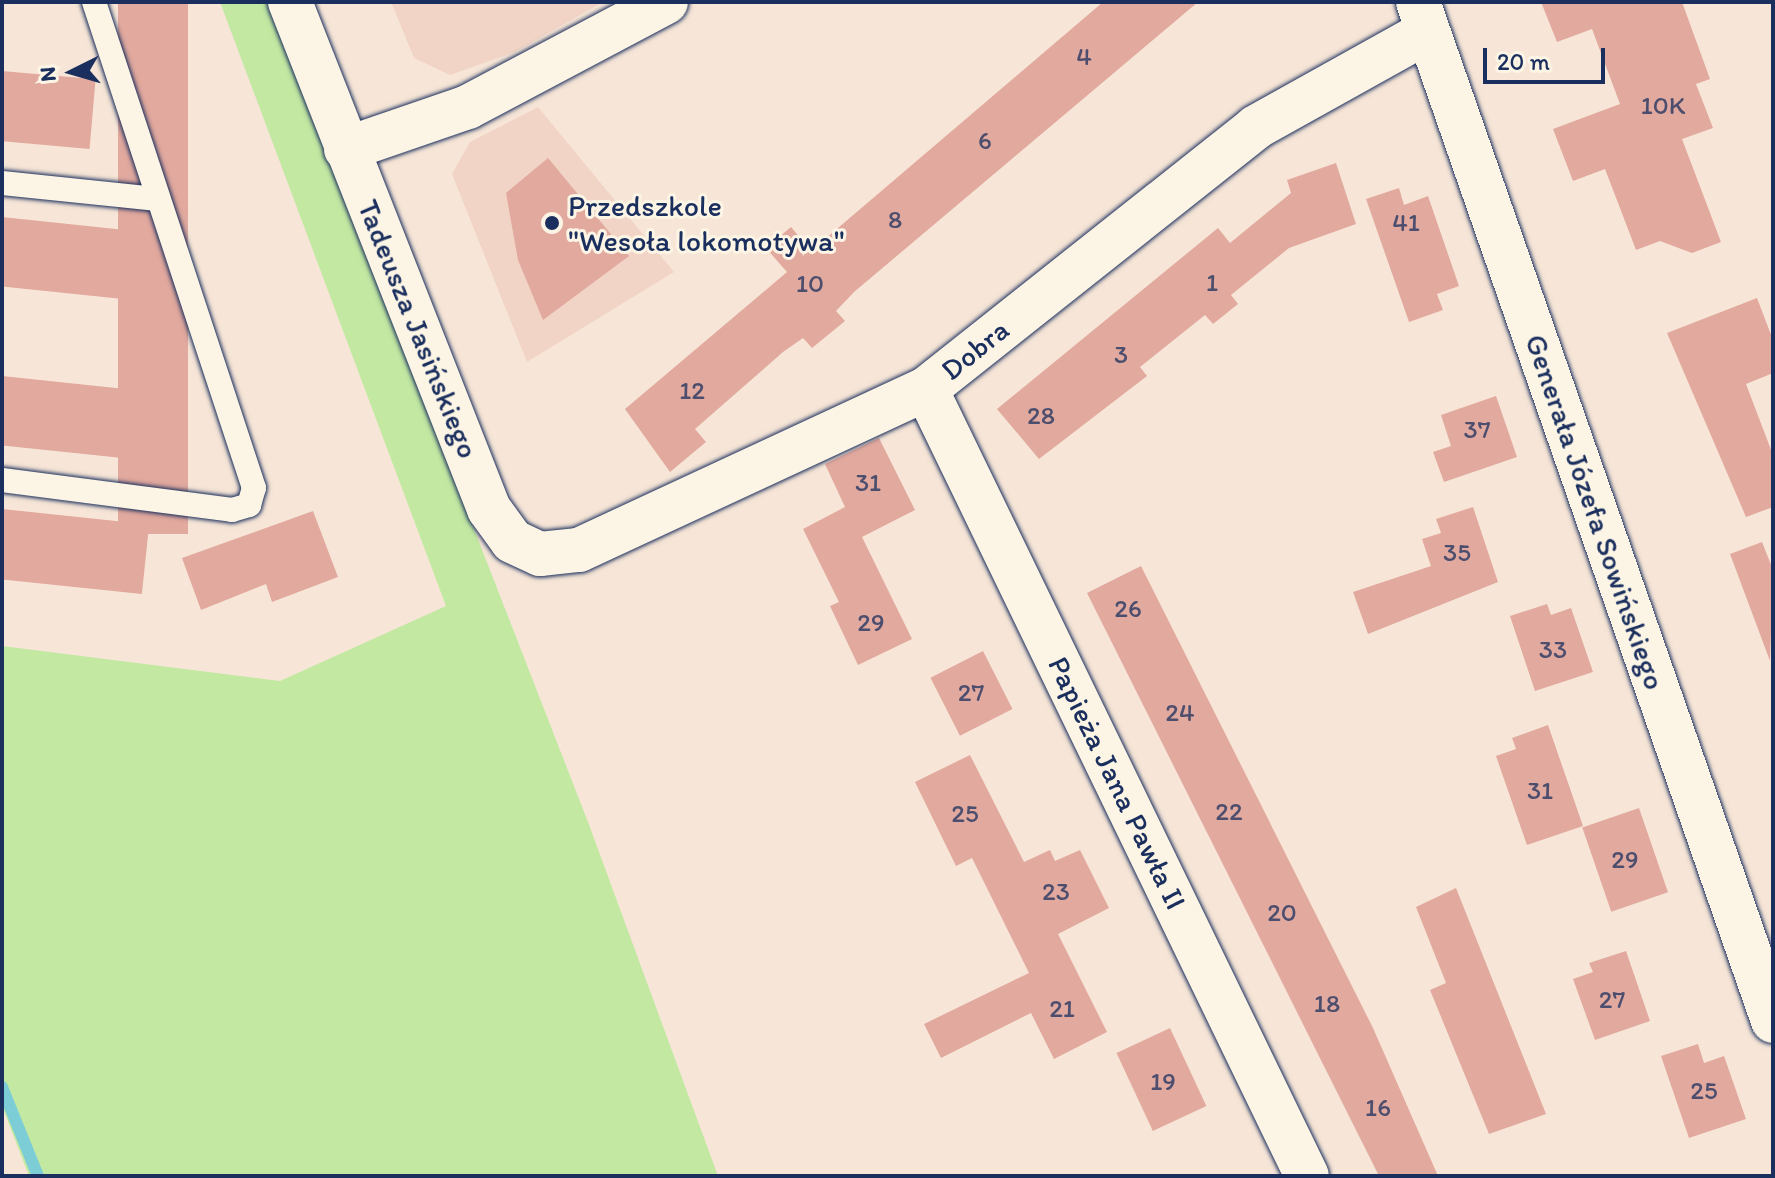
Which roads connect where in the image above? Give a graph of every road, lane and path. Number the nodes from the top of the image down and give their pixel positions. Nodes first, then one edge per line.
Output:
1 (94, 2) edge
2 (290, 2) edge
3 (666, 2) edge
4 (1423, 17) edge
5 (346, 149) junction
6 (2, 183) edge
7 (158, 199) junction
8 (926, 389) junction
9 (2, 480) edge
10 (489, 509) joint
11 (1773, 1021) edge
12 (1307, 1176) edge

1 - 7 lane
2 - 5 street, Tadeusza Jasińskiego
3 - 5 street
4 - 8 street, Dobra
4 - 11 street, Generała Józefa Sowińskiego
5 - 10 street, Tadeusza Jasińskiego
6 - 7 lane
7 - 9 lane
8 - 10 street, Dobra
8 - 12 street, Papieża Jana Pawła II

